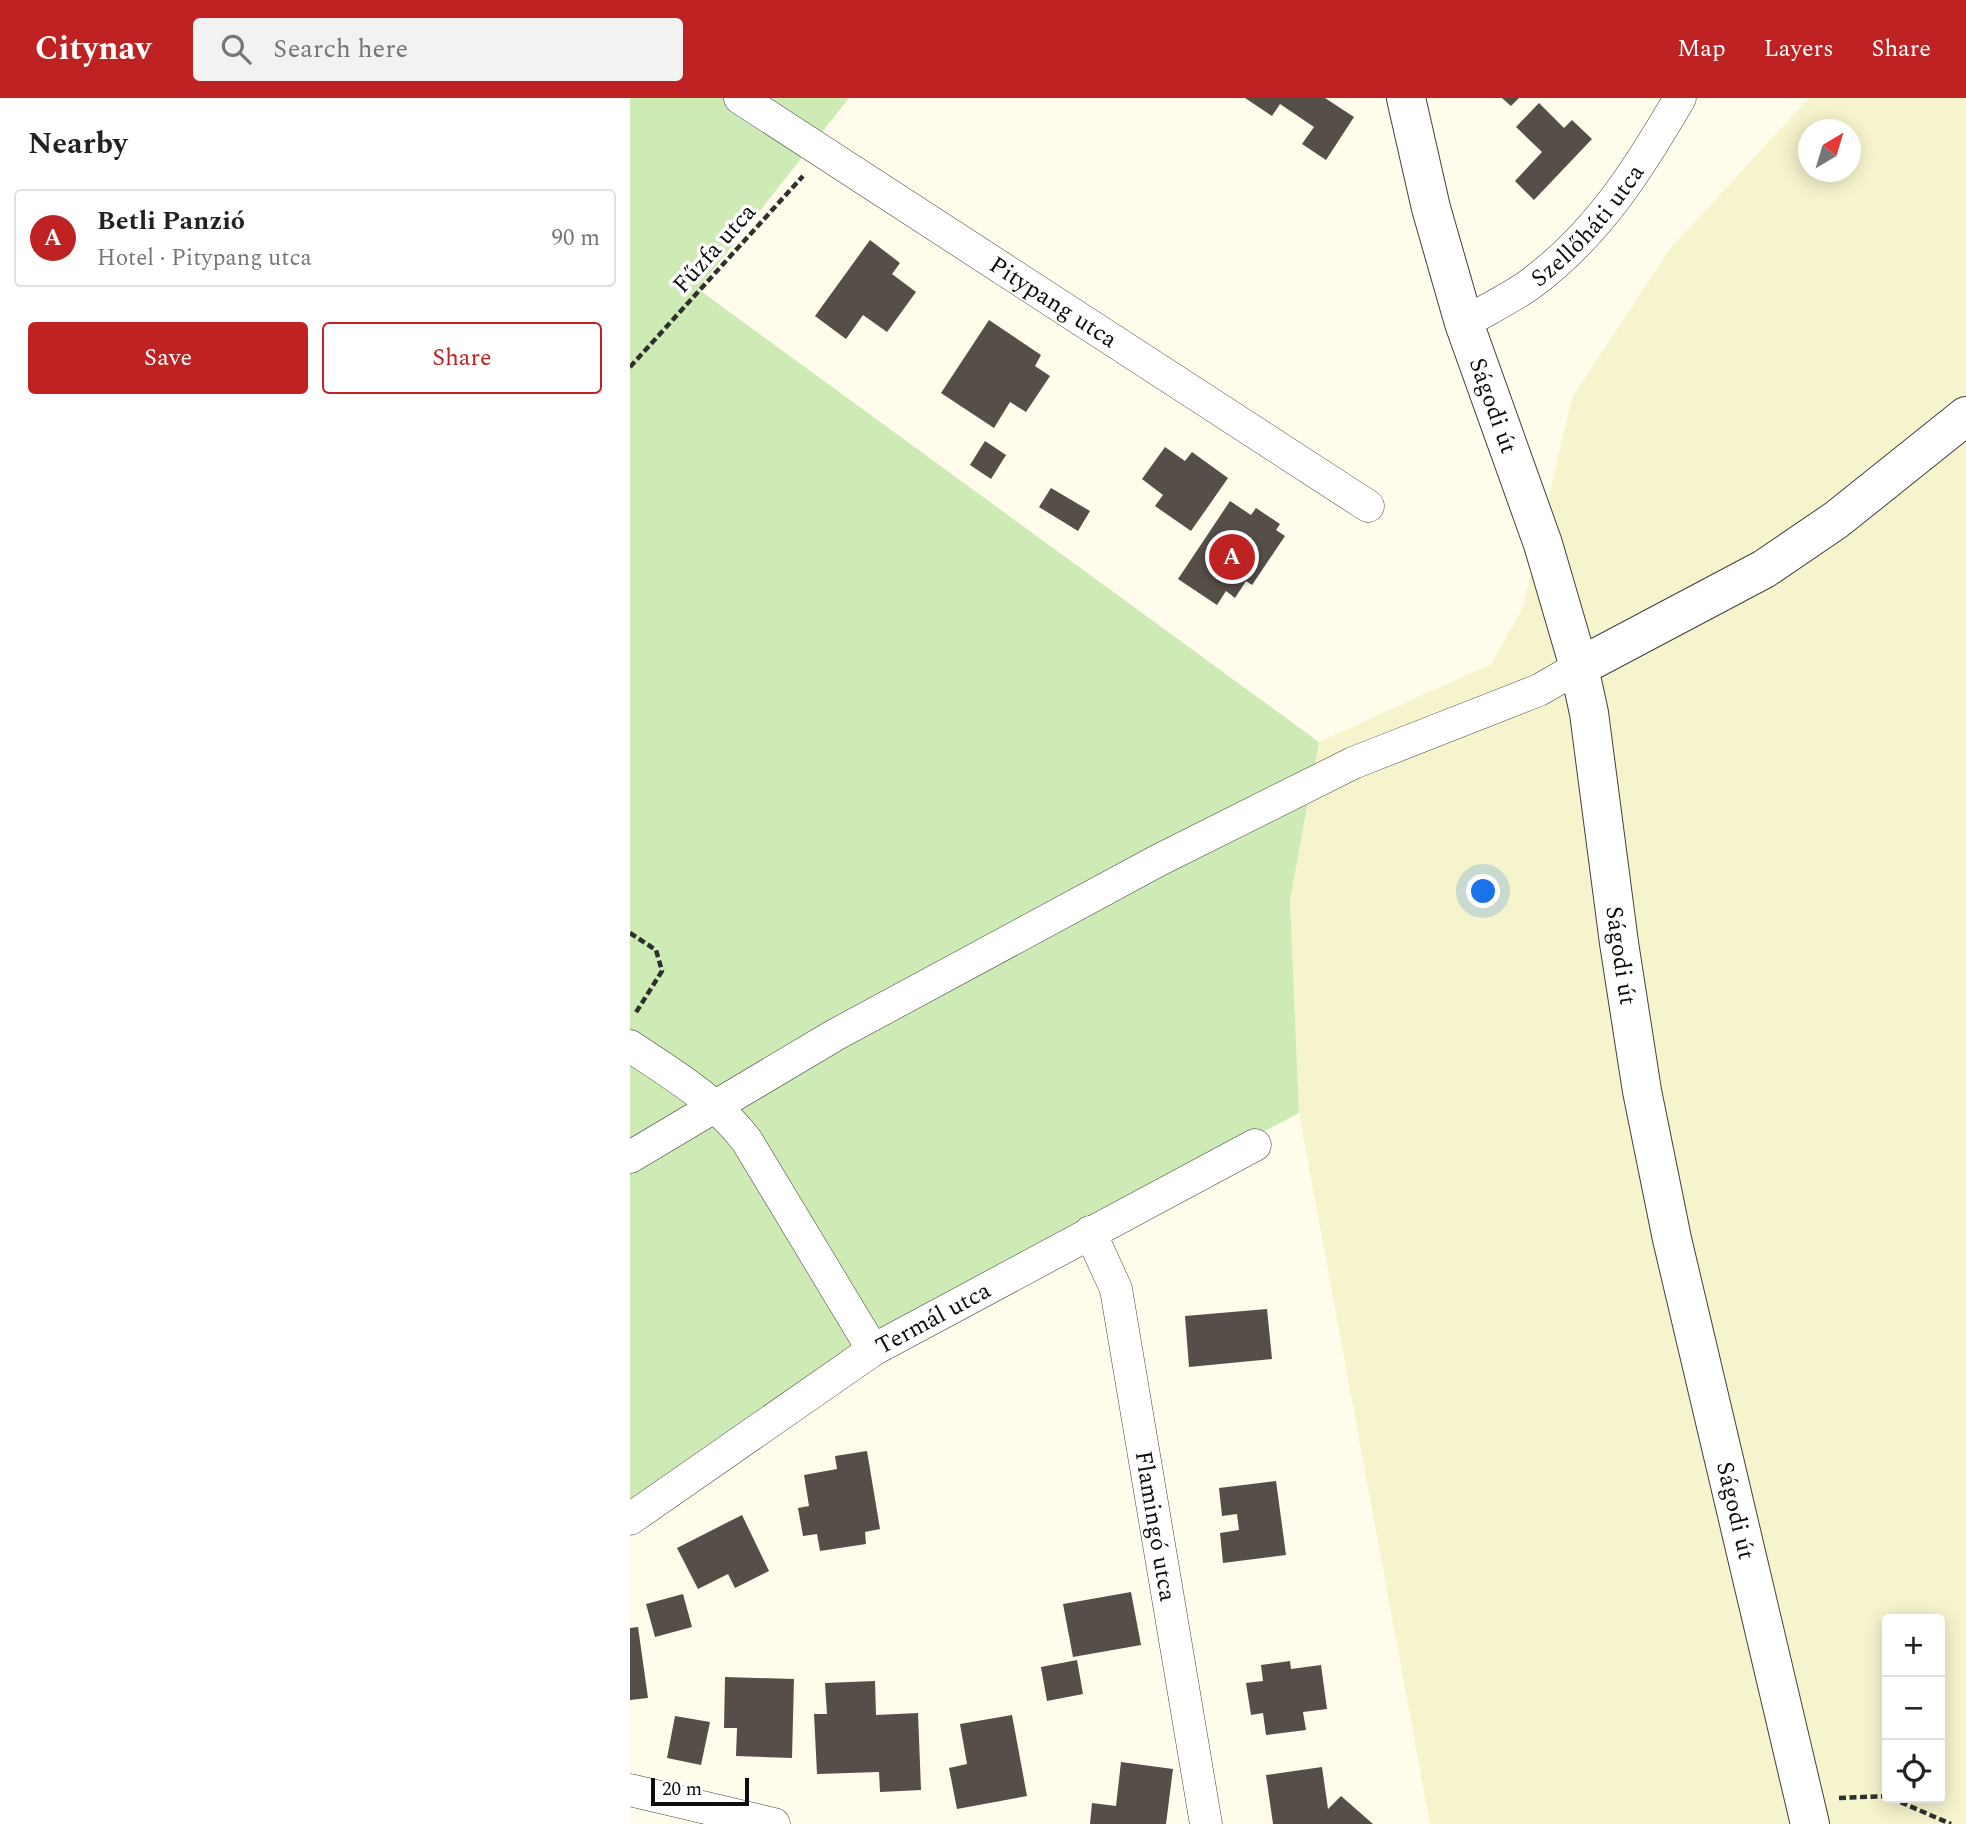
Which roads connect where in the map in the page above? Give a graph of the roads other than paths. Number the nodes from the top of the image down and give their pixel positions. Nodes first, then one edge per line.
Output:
1 (740, 98) edge
2 (1406, 98) edge
3 (1680, 98) edge
4 (1464, 323) junction
5 (1966, 415) edge
6 (1368, 506) dead end
7 (1579, 667) junction
8 (630, 1046) edge
9 (715, 1105) junction
10 (1255, 1145) dead end
11 (630, 1157) edge
12 (1090, 1232) junction
13 (873, 1350) junction
14 (630, 1519) edge
15 (630, 1790) edge
16 (1807, 1812) edge
17 (774, 1824) edge
18 (1206, 1824) edge

1 - 6 street, Pitypang utca
2 - 4 street, Ságodi út
3 - 4 street, Szellőháti utca
4 - 7 street, Ságodi út
5 - 7 street
7 - 9 street
7 - 16 street, Ságodi út
8 - 9 street
9 - 11 street
9 - 13 street
10 - 12 street, Termál utca
12 - 13 street, Termál utca
12 - 18 street, Flamingó utca
13 - 14 street, Termál utca
15 - 17 street

